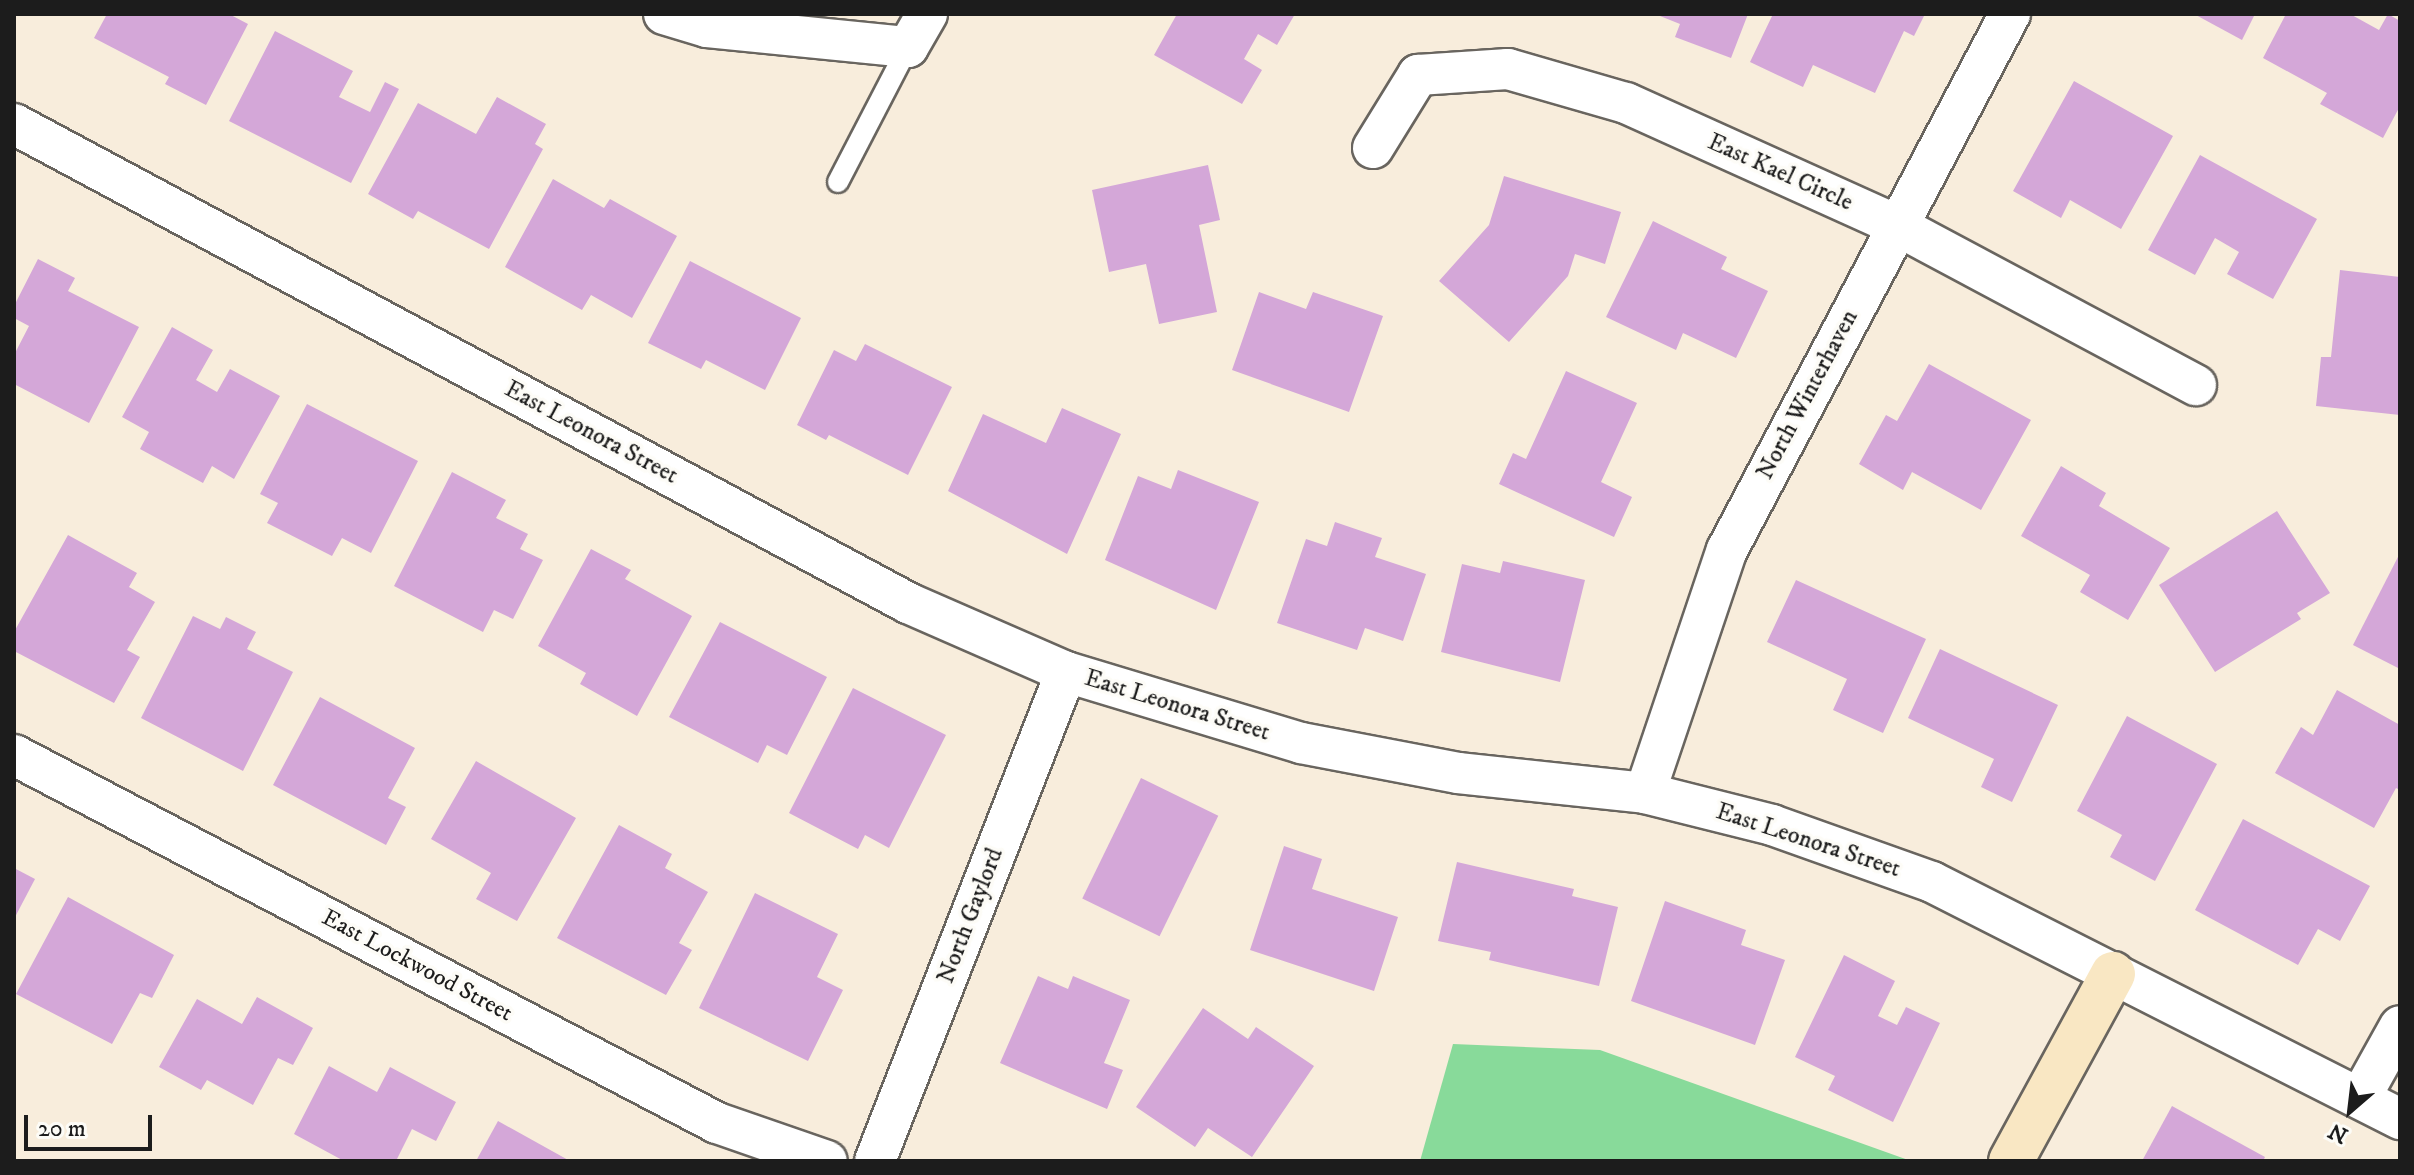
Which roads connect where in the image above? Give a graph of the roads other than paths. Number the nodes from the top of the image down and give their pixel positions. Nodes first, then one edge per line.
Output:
1 (664, 14) edge
2 (2010, 14) edge
3 (918, 31) edge
4 (14, 124) edge
5 (1373, 148) dead end
6 (838, 182) dead end
7 (1896, 225) junction
8 (2196, 385) dead end
9 (1066, 672) junction
10 (14, 755) edge
11 (1645, 793) junction
12 (2113, 974) junction
13 (2400, 1026) edge
14 (2360, 1098) junction
15 (2400, 1119) edge
16 (827, 1161) edge
17 (875, 1161) edge
18 (2011, 1161) edge

1 - 3 street
2 - 7 street, North Winterhaven
3 - 6 lane
4 - 9 street, East Leonora Street
5 - 7 street, East Kael Circle
7 - 8 street, East Kael Circle
7 - 11 street, North Winterhaven
9 - 11 street, East Leonora Street
9 - 17 street, North Gaylord
10 - 16 street, East Lockwood Street
11 - 12 street, East Leonora Street
12 - 14 street, East Leonora Street
12 - 18 street
13 - 14 street
14 - 15 street, East Leonora Street

